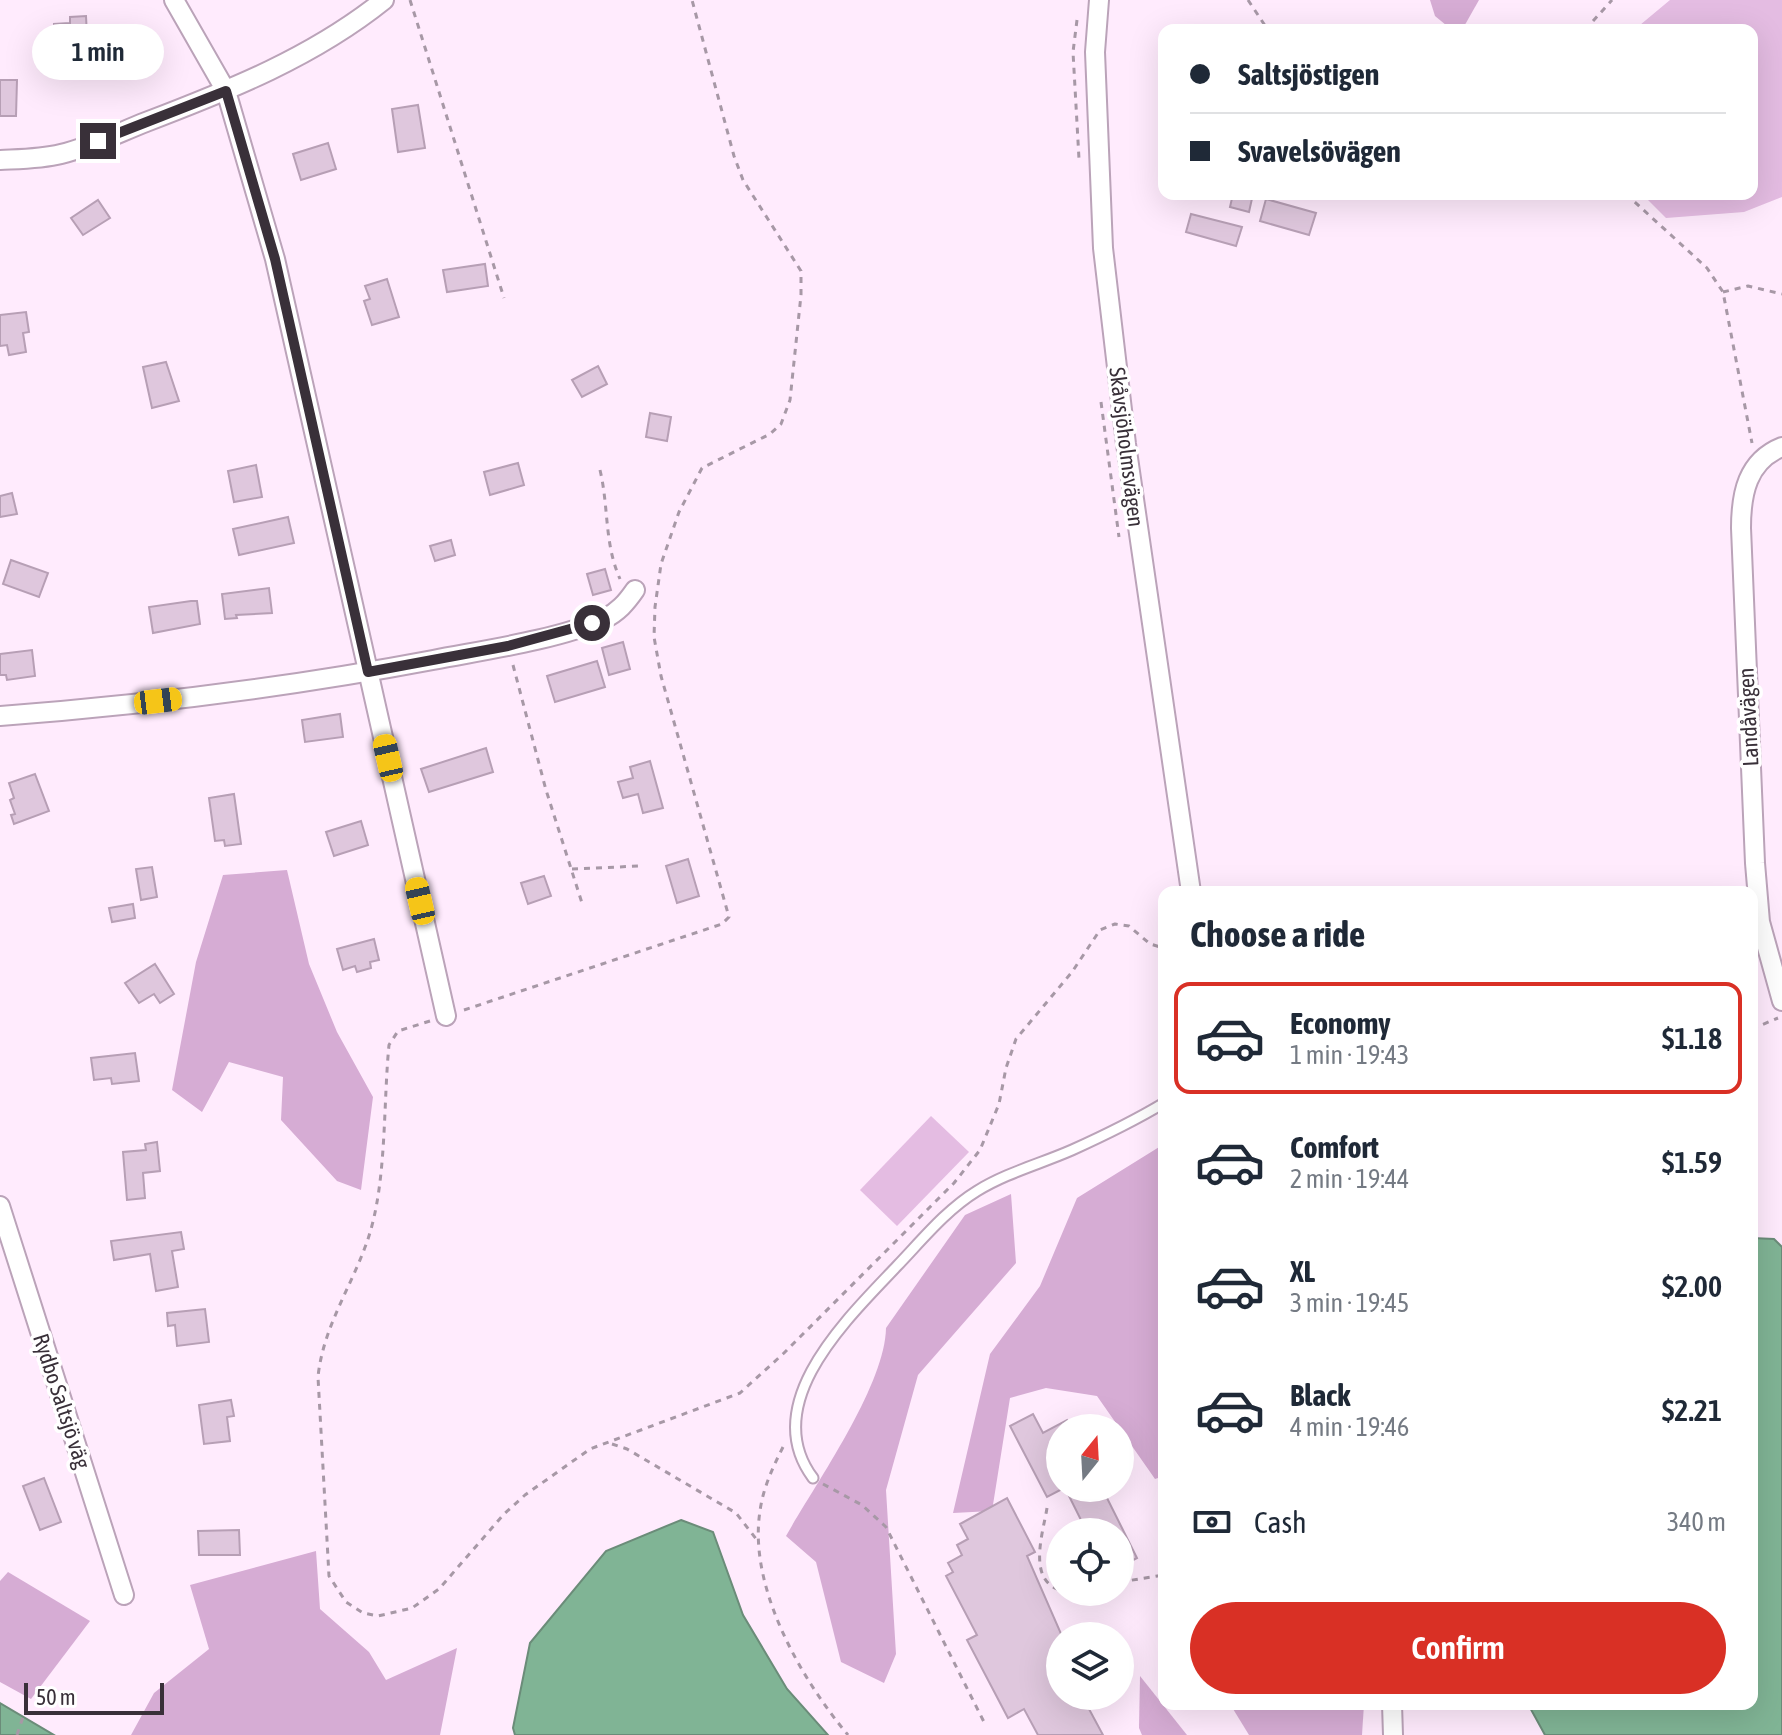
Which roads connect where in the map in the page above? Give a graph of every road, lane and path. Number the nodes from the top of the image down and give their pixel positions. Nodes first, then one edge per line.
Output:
1 (174, 0) edge
2 (384, 0) edge
3 (410, 0) edge
4 (692, 0) edge
5 (1099, 0) edge
6 (1248, 0) edge
7 (1612, 0) edge
8 (1264, 24) edge
9 (1590, 24) edge
10 (226, 91) junction
11 (0, 160) edge
12 (1633, 200) edge
13 (1723, 292) junction
14 (1782, 294) edge
15 (504, 298) dead end
16 (1782, 447) edge
17 (1756, 465) junction
18 (600, 470) dead end
19 (632, 595) joint
20 (508, 646) junction
21 (368, 672) junction
22 (0, 716) edge
23 (640, 866) dead end
24 (572, 869) junction
25 (1190, 886) edge
26 (1758, 886) edge
27 (1758, 887) edge
28 (582, 903) dead end
29 (1158, 946) edge
30 (1782, 1001) edge
31 (446, 1016) junction
32 (1782, 1017) edge
33 (1758, 1027) edge
34 (1158, 1106) edge
35 (0, 1206) edge
36 (795, 1420) junction
37 (611, 1443) junction
38 (813, 1478) joint
39 (1047, 1508) dead end
40 (757, 1540) junction
41 (1158, 1576) edge
42 (1134, 1580) edge
43 (1046, 1581) edge
44 (124, 1595) dead end
45 (1392, 1710) edge
46 (23, 1717) dead end
47 (986, 1726) dead end
48 (17, 1735) edge
49 (848, 1735) edge
50 (1393, 1735) edge

1 - 10 street
2 - 10 street
3 - 15 path
4 - 31 path
5 - 25 street, Skåvsjöholmsvägen
6 - 8 path
7 - 9 path
10 - 11 street
10 - 21 street
12 - 13 path
13 - 14 path
13 - 17 path
16 - 17 street
17 - 26 street, Landåvägen
18 - 19 path
19 - 20 street
20 - 21 street
20 - 24 path
21 - 22 street
21 - 31 street
23 - 24 path
24 - 28 path
27 - 30 street, Landåvägen
29 - 37 path
31 - 37 path
32 - 33 path
34 - 36 lane
35 - 44 street, Rydbo Saltsjö väg
36 - 38 lane
36 - 40 path
37 - 40 path
38 - 47 path
39 - 43 path
40 - 49 path
41 - 42 path
45 - 50 street
46 - 48 path

